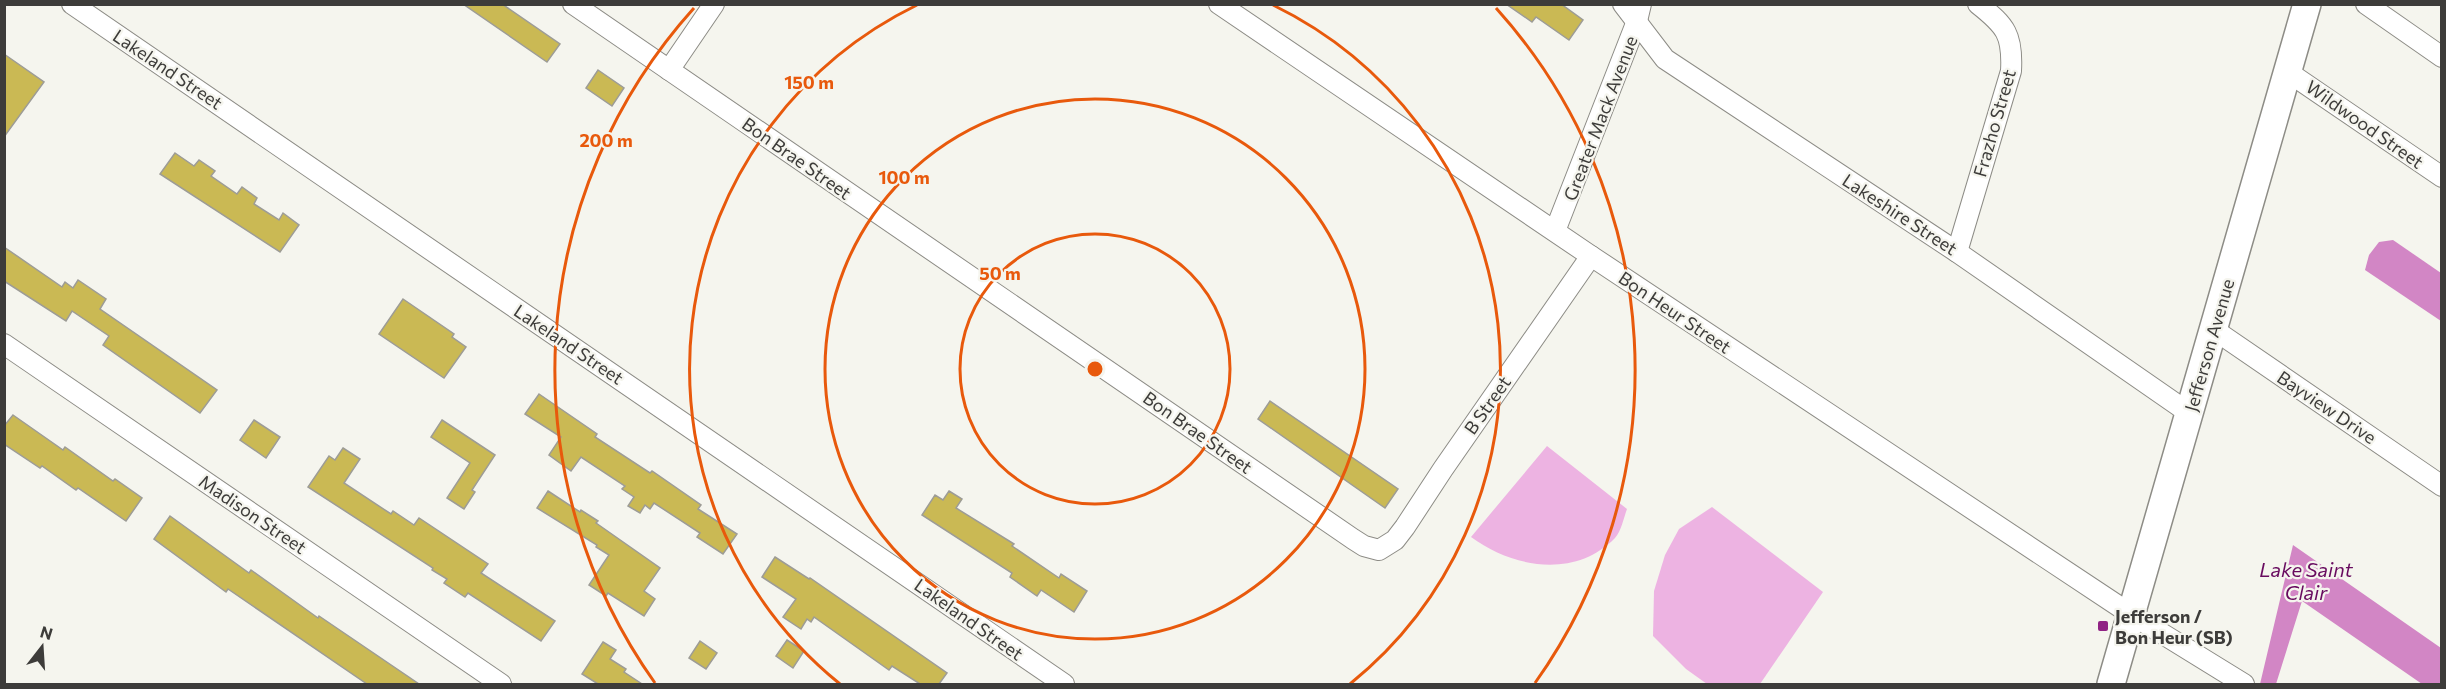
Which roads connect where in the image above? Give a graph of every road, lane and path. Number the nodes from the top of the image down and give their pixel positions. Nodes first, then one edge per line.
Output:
1 (72, 4) edge
2 (573, 4) edge
3 (714, 4) edge
4 (1219, 4) edge
5 (1623, 4) edge
6 (1978, 4) edge
7 (2307, 4) edge
8 (2366, 4) edge
9 (1639, 13) edge
10 (2442, 57) edge
11 (669, 70) junction
12 (2288, 72) junction
13 (2442, 177) edge
14 (1555, 231) junction
15 (1957, 252) junction
16 (1591, 256) junction
17 (2213, 329) junction
18 (4, 344) edge
19 (2189, 413) junction
20 (2442, 486) edge
21 (1379, 550) joint
22 (2132, 615) junction
23 (501, 684) edge
24 (1064, 684) edge
25 (2111, 684) edge
26 (2244, 684) edge

1 - 24 street, Lakeland Street
2 - 11 street, Bon Brae Street
3 - 11 street
4 - 14 street, Bon Heur Street
5 - 9 street, Lakeshire Street
6 - 15 street, Frazho Street
7 - 12 main road, Jefferson Avenue
8 - 10 street
9 - 14 street, Greater Mack Avenue
9 - 15 street, Lakeshire Street
11 - 21 street, Bon Brae Street
12 - 13 street, Wildwood Street
12 - 17 main road, Jefferson Avenue
14 - 16 street, Bon Heur Street
15 - 19 street, Lakeshire Street
16 - 21 street, B Street
16 - 22 street, Bon Heur Street
17 - 19 main road, Jefferson Avenue
17 - 20 street, Bayview Drive
18 - 23 street, Madison Street
19 - 22 main road, Jefferson Avenue
22 - 25 main road, Jefferson Avenue
22 - 26 street, Bon Heur Street

